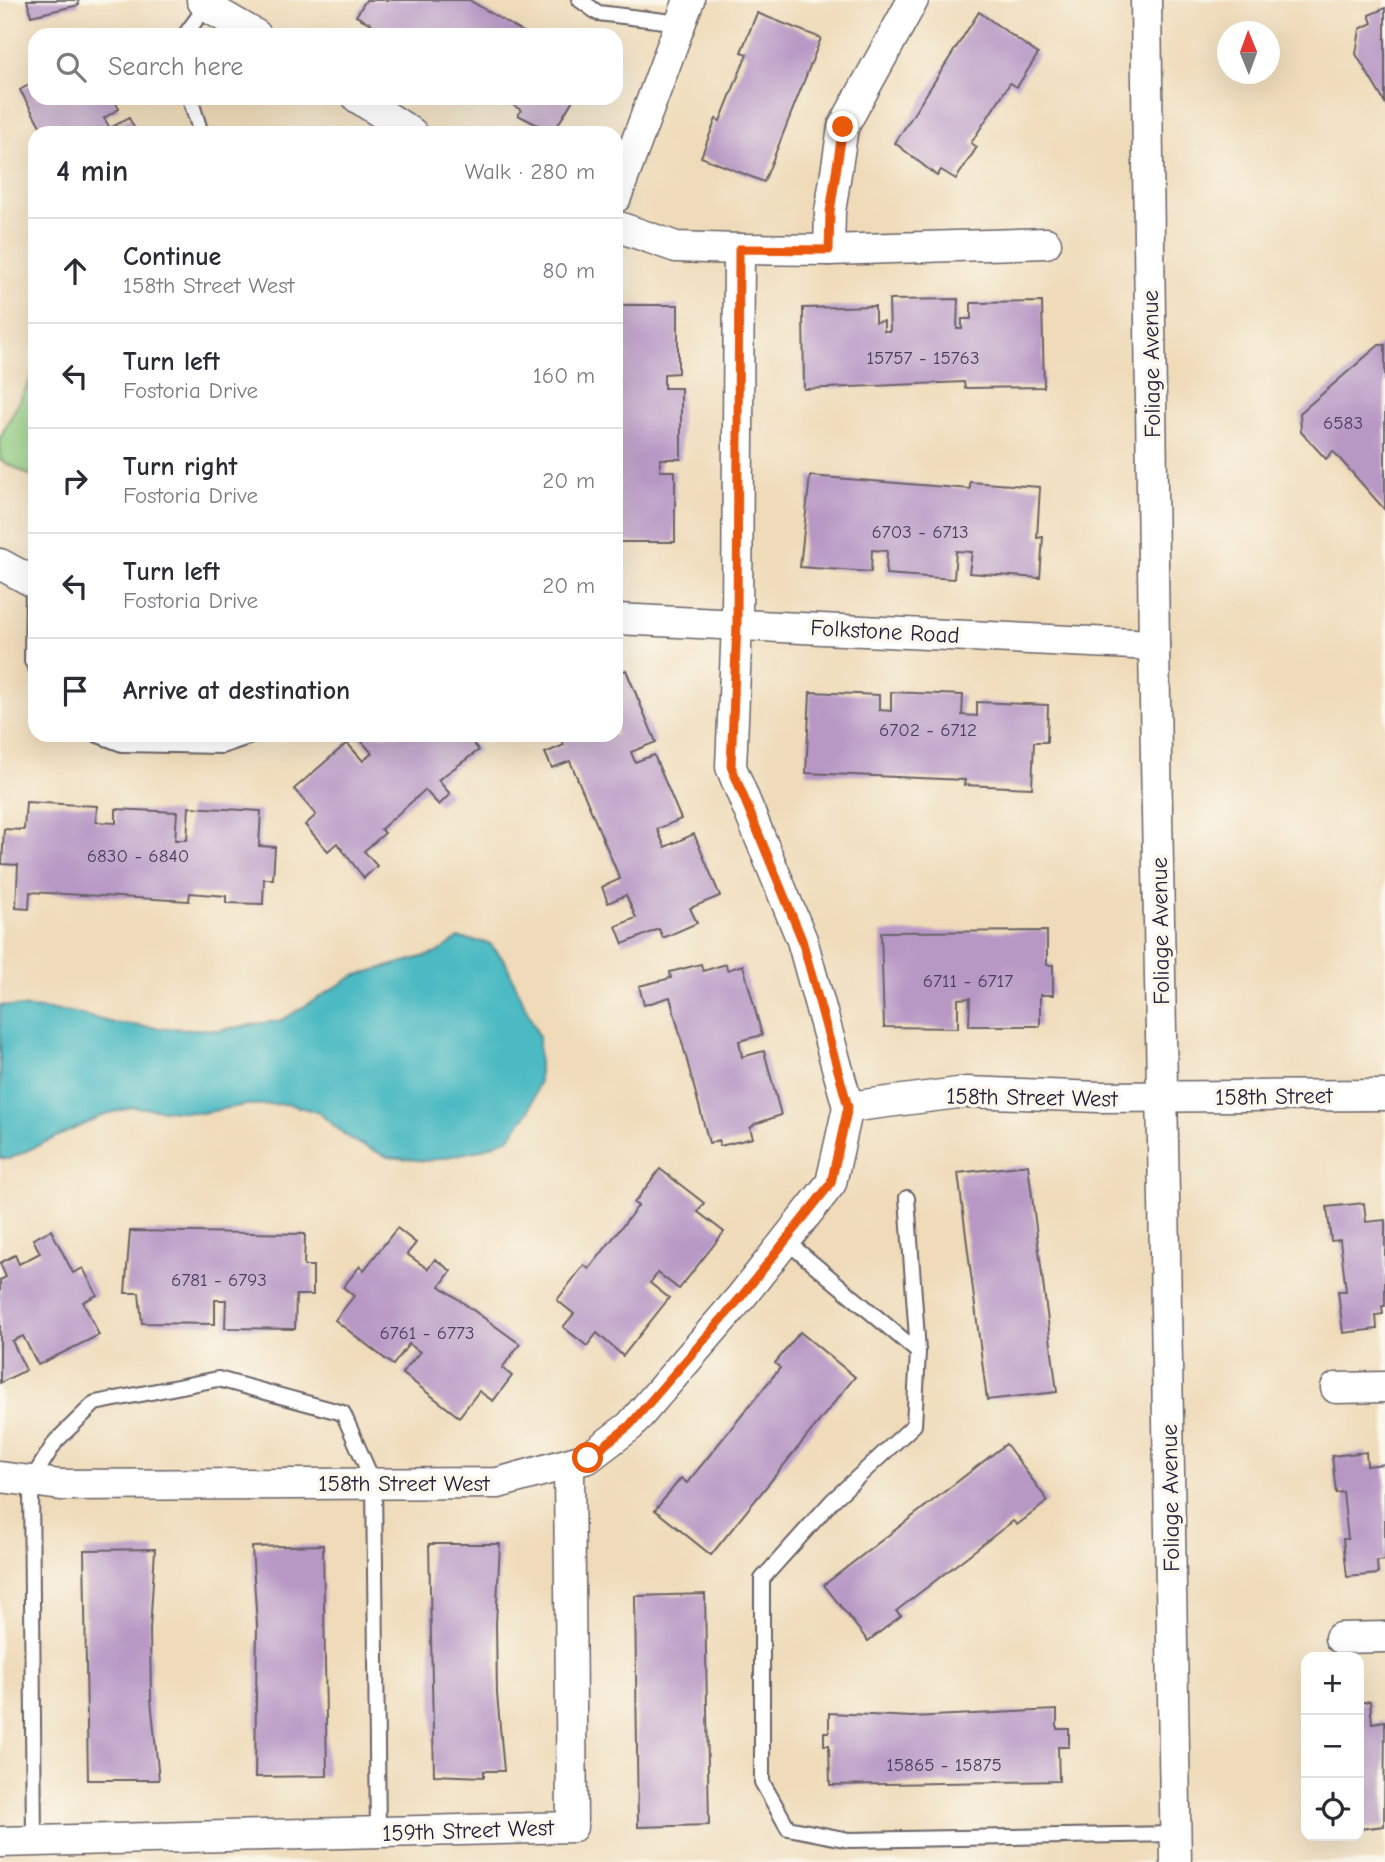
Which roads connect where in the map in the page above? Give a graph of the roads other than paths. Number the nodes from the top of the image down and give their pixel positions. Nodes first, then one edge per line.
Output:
1 (580, 0) edge
2 (913, 0) edge
3 (1146, 0) edge
4 (204, 3) edge
5 (685, 12) edge
6 (189, 28) edge
7 (245, 28) edge
8 (192, 105) edge
9 (369, 105) edge
10 (199, 126) edge
11 (401, 126) edge
12 (623, 178) edge
13 (623, 228) edge
14 (1046, 243) dead end
15 (739, 249) junction
16 (829, 250) junction
17 (0, 564) edge
18 (28, 580) edge
19 (623, 619) edge
20 (737, 624) junction
21 (1154, 645) junction
22 (117, 742) edge
23 (234, 742) edge
24 (1385, 1095) edge
25 (1163, 1098) junction
26 (848, 1107) junction
27 (906, 1198) dead end
28 (785, 1240) junction
29 (918, 1352) junction
30 (1385, 1387) edge
31 (1336, 1388) dead end
32 (569, 1464) junction
33 (0, 1477) edge
34 (31, 1481) junction
35 (374, 1483) junction
36 (1385, 1637) edge
37 (1340, 1638) dead end
38 (378, 1832) junction
39 (0, 1842) edge
40 (34, 1842) junction
41 (1176, 1848) edge

1 - 5 lane
2 - 16 street
3 - 21 street, Foliage Avenue
4 - 6 lane
4 - 7 street
5 - 12 street
8 - 10 lane
9 - 11 street
13 - 15 street
14 - 16 street
15 - 16 street
15 - 20 street
17 - 18 street
19 - 20 street, Folkstone Road
20 - 21 street, Folkstone Road
20 - 26 street
21 - 25 street, Foliage Avenue
22 - 23 lane
24 - 25 street, 158th Street
25 - 26 street, 158th Street West
25 - 41 street, Foliage Avenue
26 - 28 street, 158th Street West
27 - 29 lane
28 - 29 lane
28 - 32 street, 158th Street West
29 - 41 lane
30 - 31 street
32 - 35 street, 158th Street West
32 - 38 street, 159th Street West
33 - 34 street, 158th Street West
34 - 35 street, 158th Street West
34 - 35 lane
34 - 40 lane
35 - 38 lane
36 - 37 street
38 - 40 street, 159th Street West
39 - 40 street, 159th Street West

